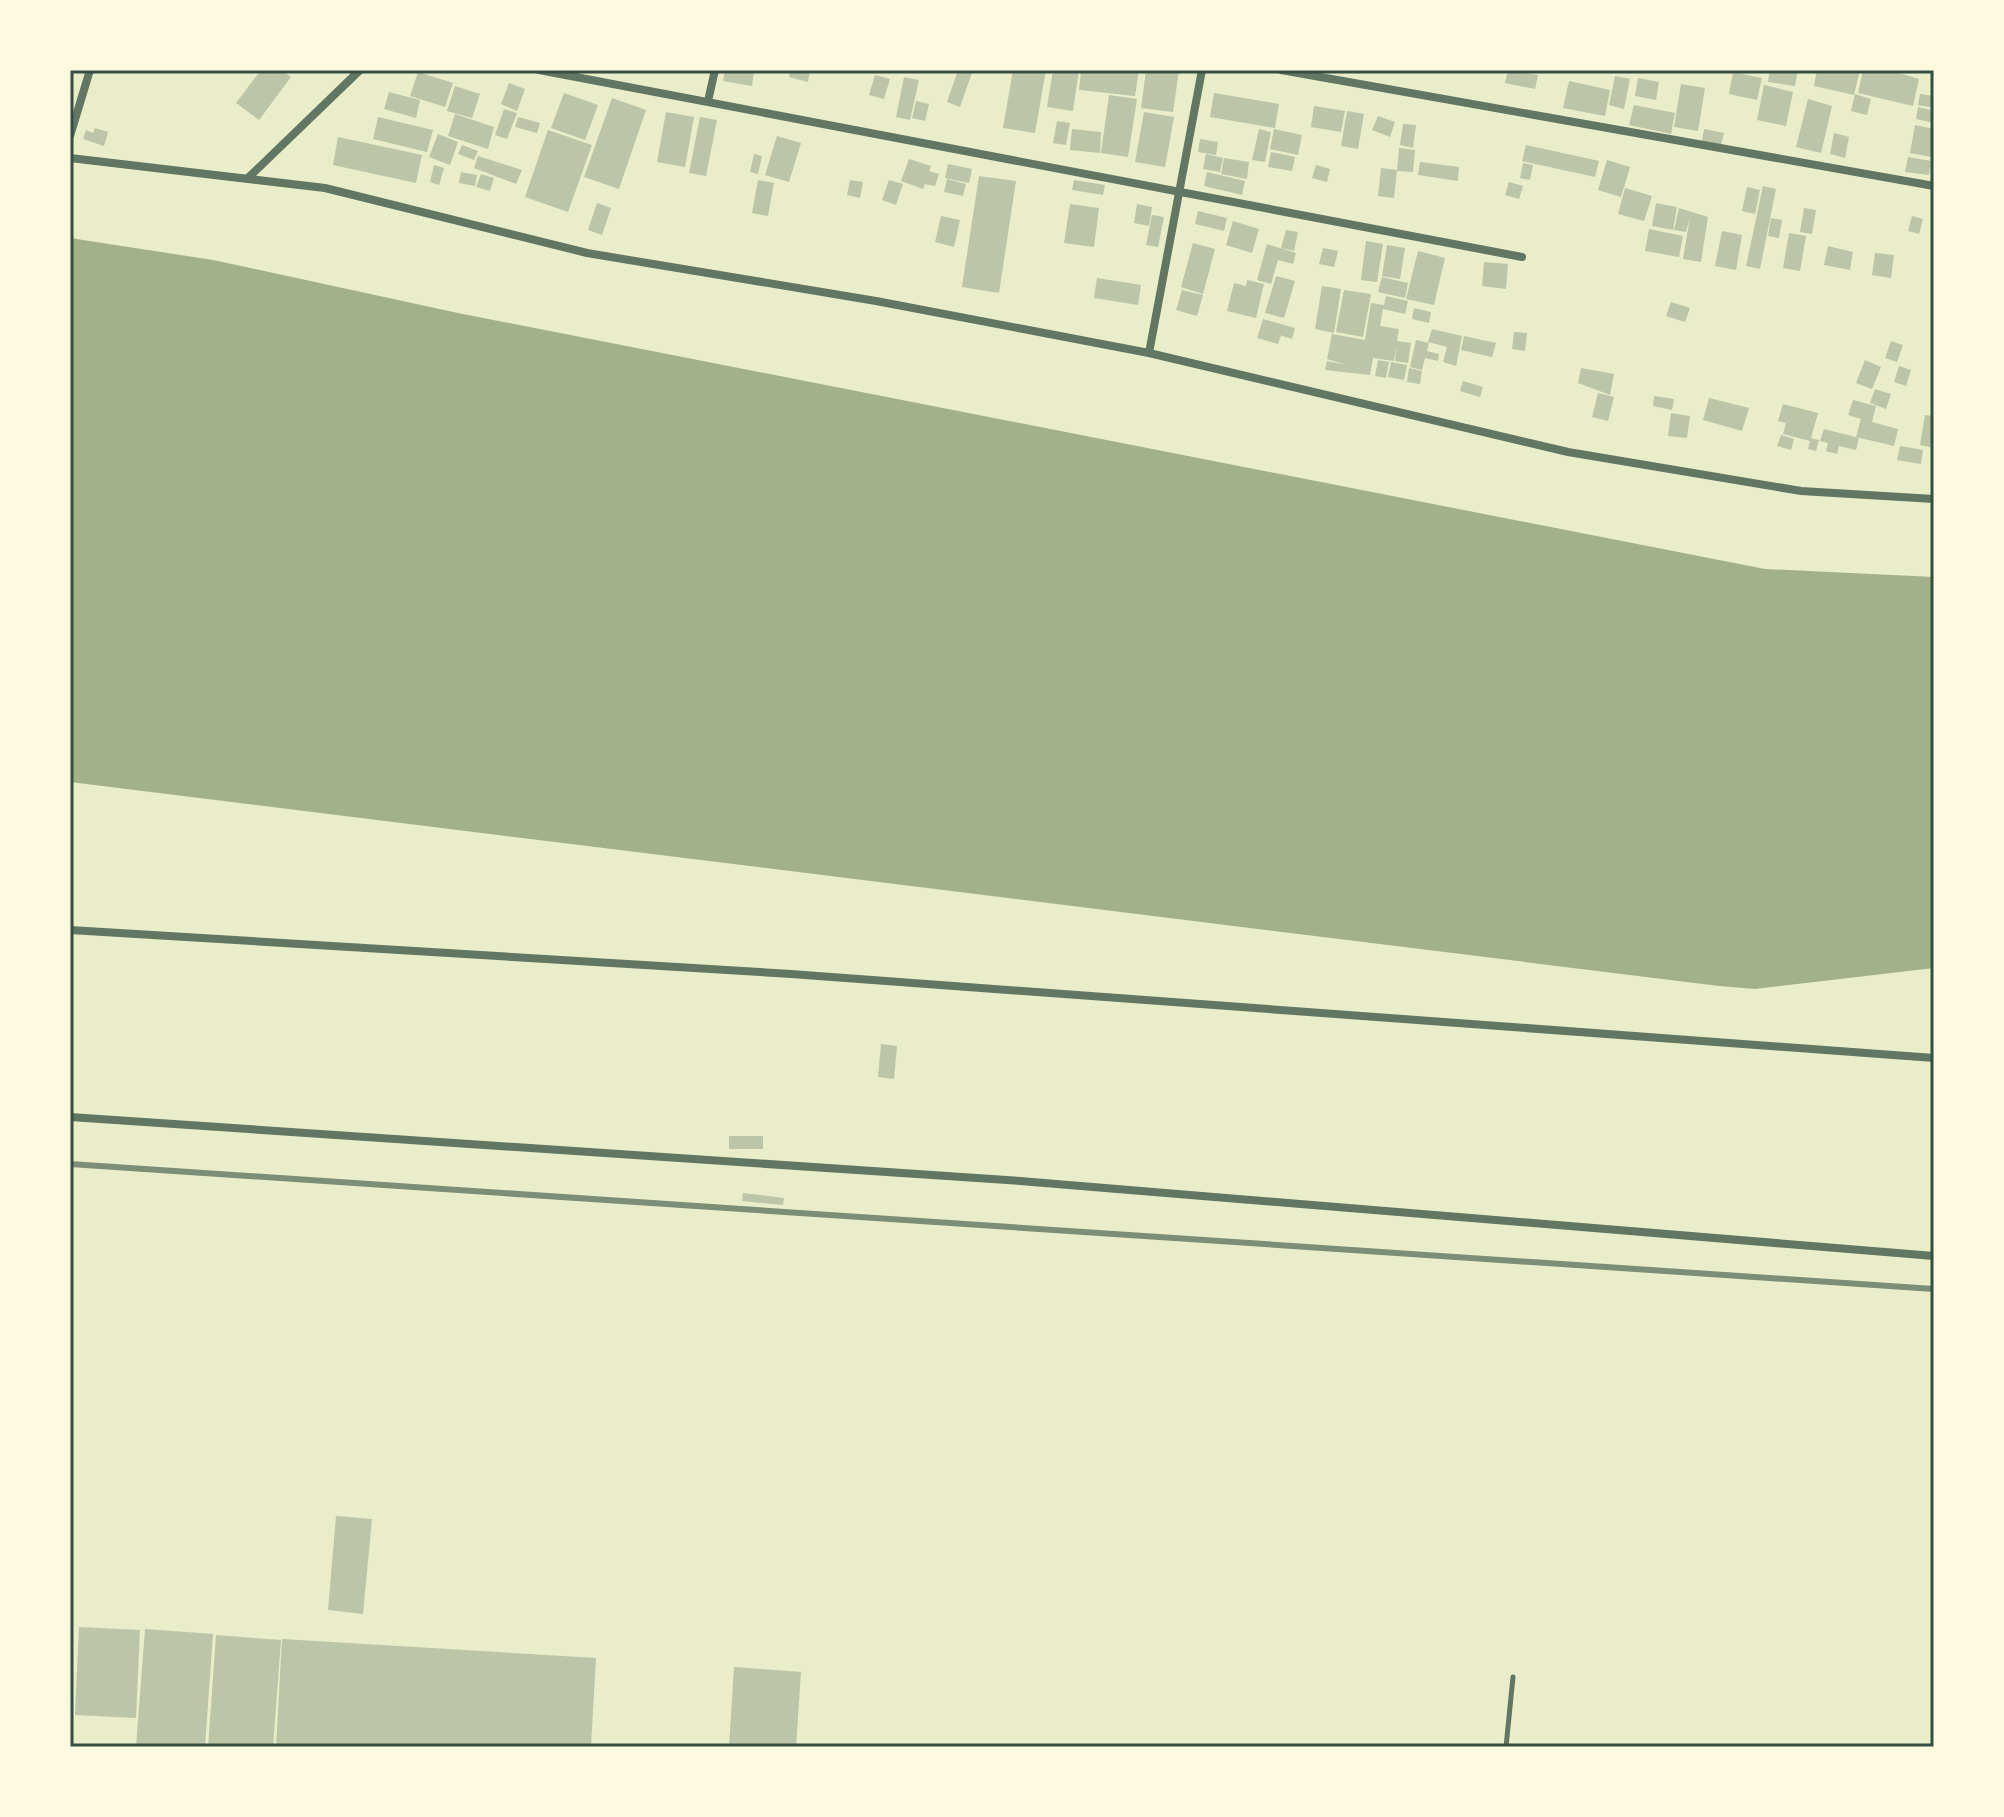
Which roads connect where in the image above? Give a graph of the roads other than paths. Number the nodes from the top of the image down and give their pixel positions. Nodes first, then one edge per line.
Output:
1 (90, 70) edge
2 (360, 70) edge
3 (539, 70) edge
4 (715, 70) edge
5 (1202, 70) edge
6 (1281, 70) edge
7 (708, 101) junction
8 (70, 136) edge
9 (70, 158) edge
10 (248, 178) junction
11 (1934, 186) edge
12 (1178, 190) junction
13 (1522, 257) dead end
14 (1149, 353) junction
15 (1934, 499) edge
16 (70, 930) edge
17 (1934, 1058) edge
18 (70, 1117) edge
19 (1934, 1256) edge
20 (1513, 1677) dead end
21 (1506, 1747) edge

1 - 8 street
2 - 10 street
3 - 7 street
4 - 7 street
5 - 12 street
6 - 11 street
7 - 12 street
9 - 10 street
10 - 14 street
12 - 13 street
12 - 14 street
14 - 15 street
16 - 17 street
18 - 19 street
20 - 21 lane

